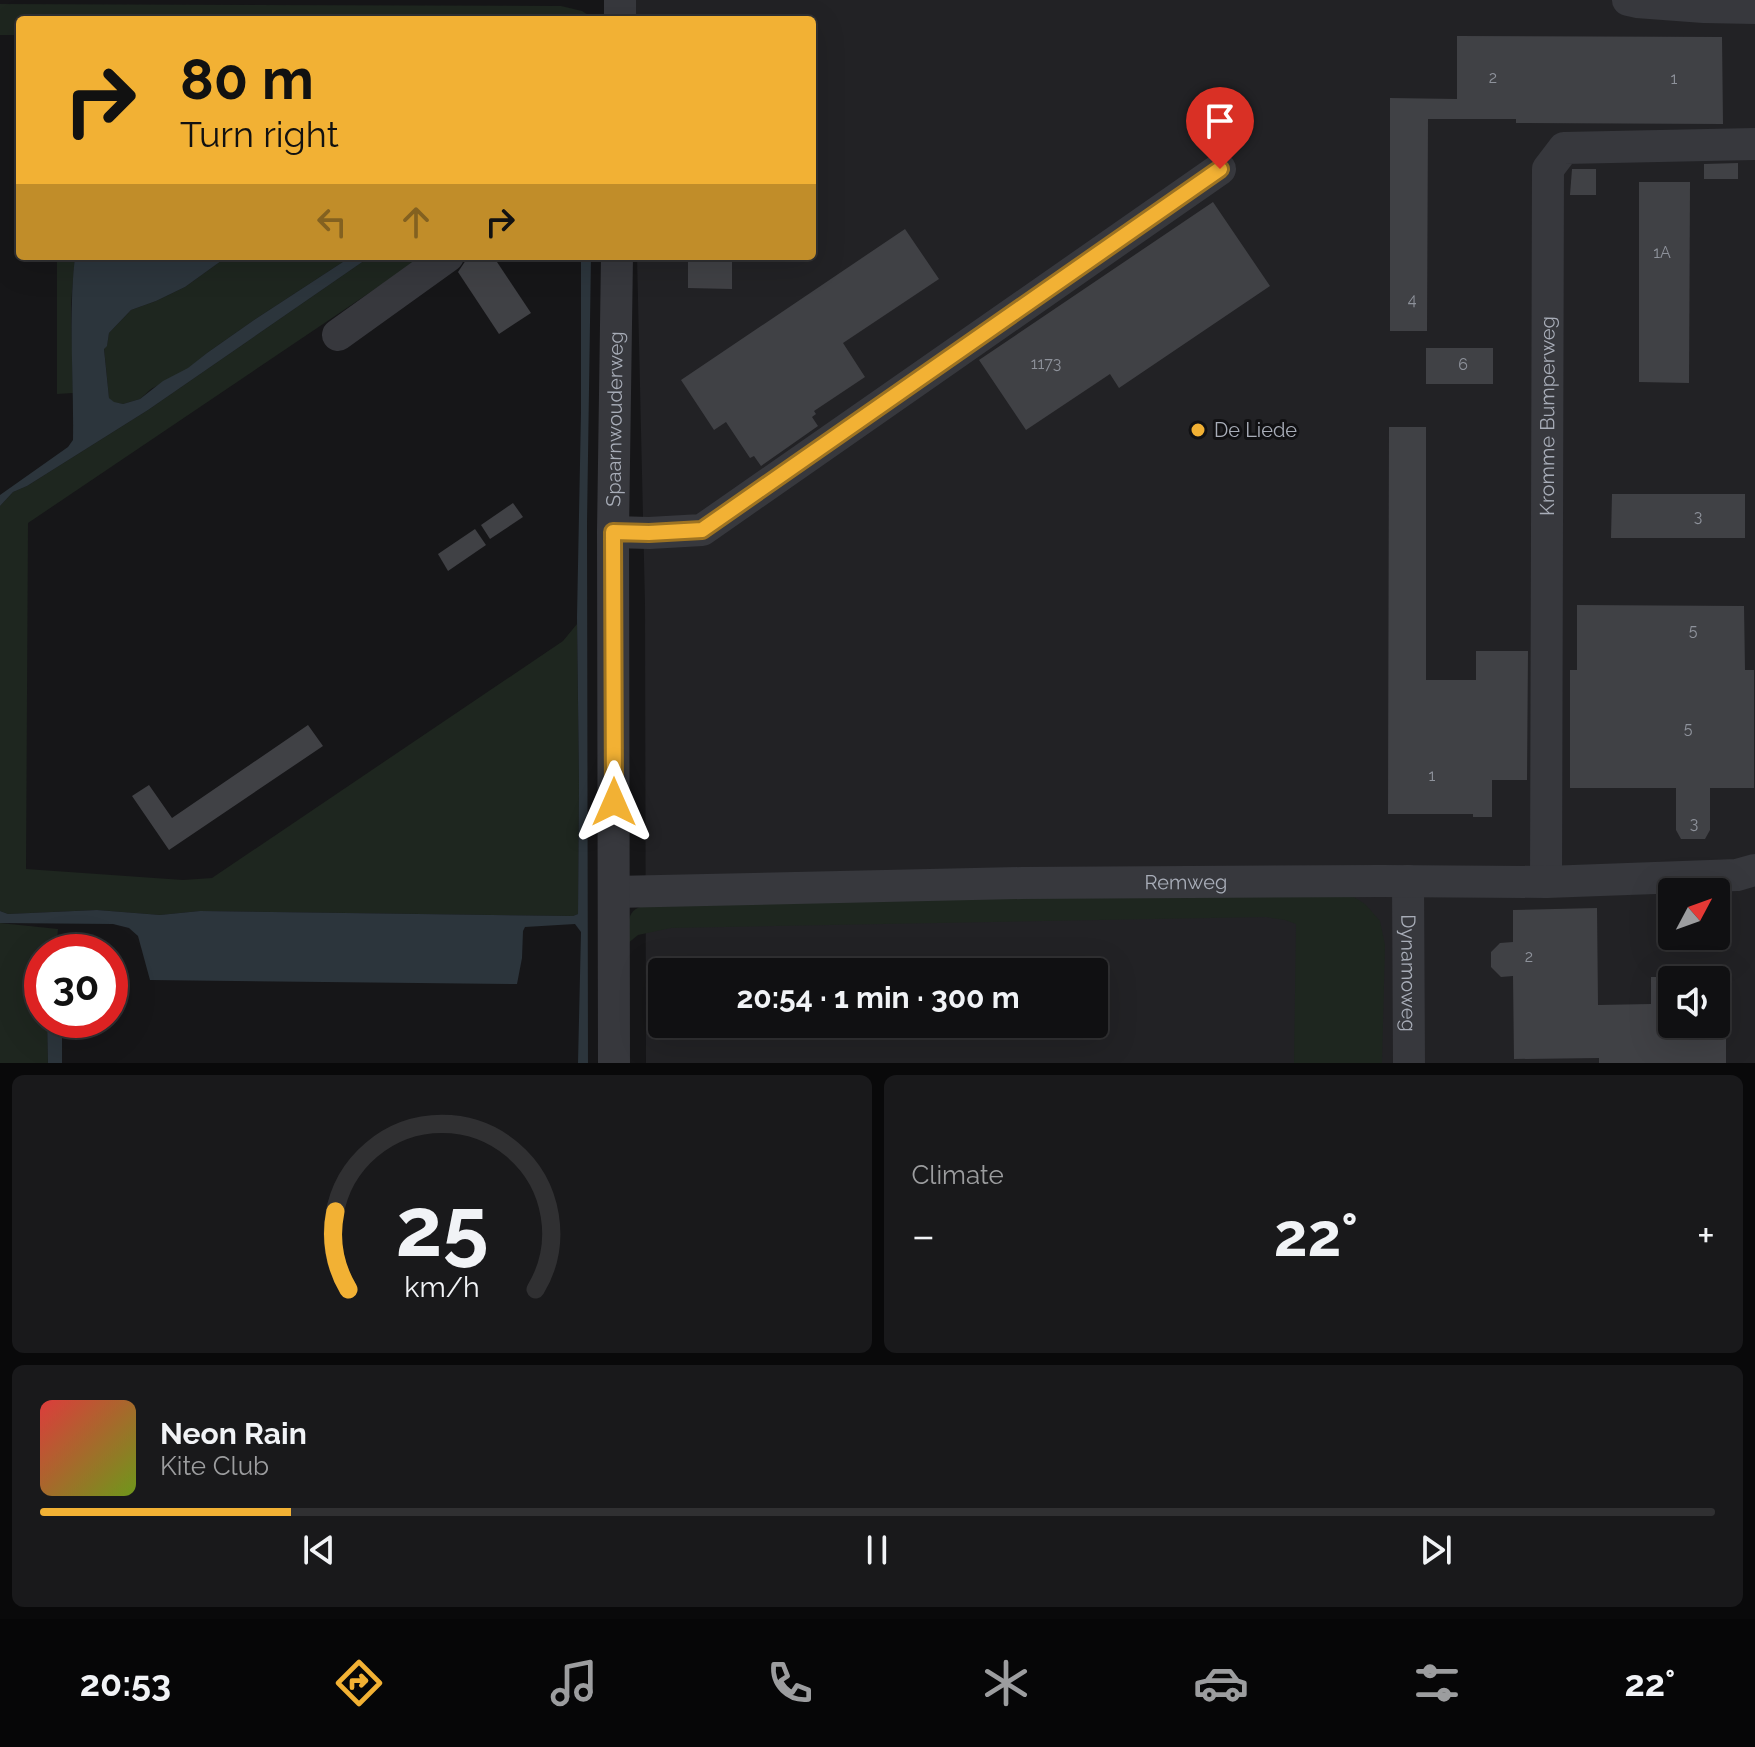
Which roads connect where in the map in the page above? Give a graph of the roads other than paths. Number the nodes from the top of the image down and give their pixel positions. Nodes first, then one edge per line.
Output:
1 (1628, 0) edge
2 (1755, 8) edge
3 (1755, 144) edge
4 (1220, 169) dead end
5 (442, 260) edge
6 (617, 260) edge
7 (338, 335) dead end
8 (613, 532) junction
9 (1755, 870) edge
10 (1383, 881) junction
11 (1546, 882) junction
12 (614, 892) junction
13 (614, 1063) edge
14 (1409, 1063) edge

1 - 2 street
3 - 11 street, Kromme Bumperweg
4 - 8 street
5 - 7 street
6 - 8 street, Spaarnwouderweg
8 - 12 street, Spaarnwouderweg
9 - 11 street, Remweg
10 - 11 street, Remweg
10 - 12 street, Remweg
10 - 14 street, Dynamoweg
12 - 13 street, Spaarnwouderweg

